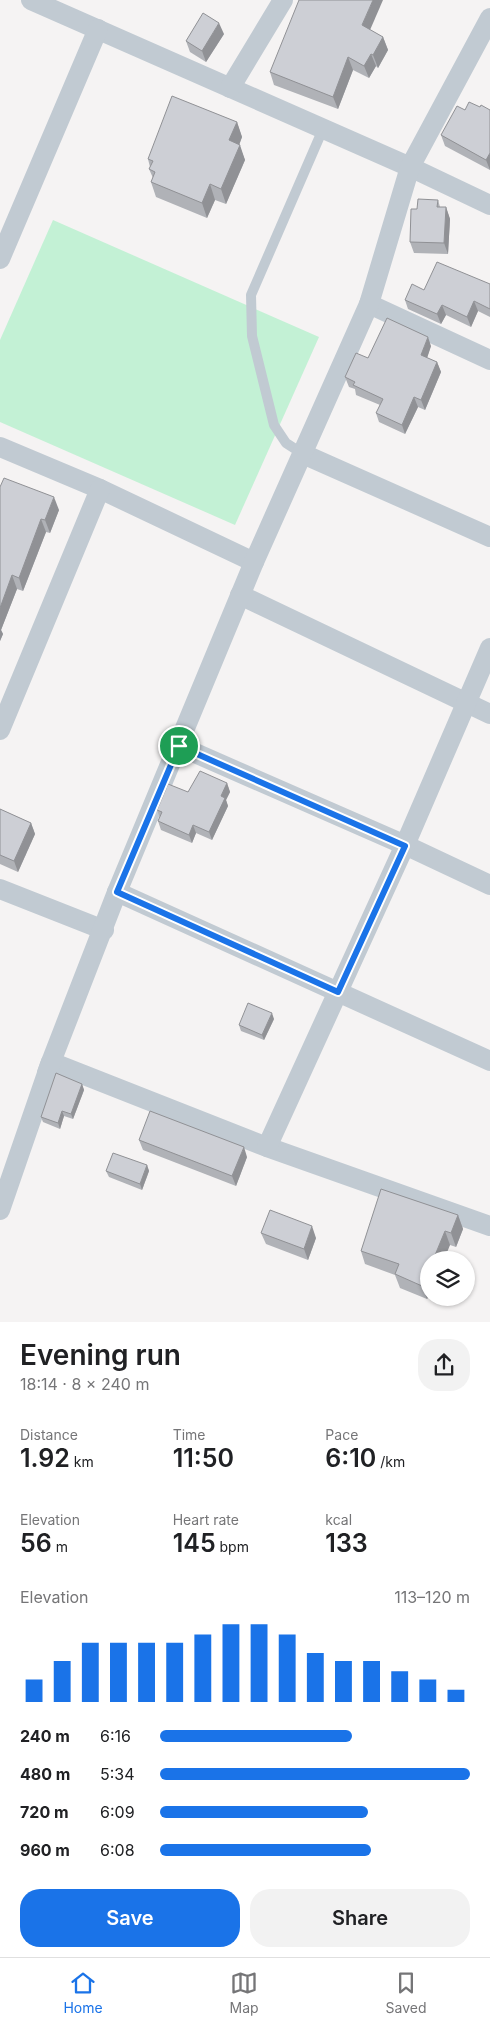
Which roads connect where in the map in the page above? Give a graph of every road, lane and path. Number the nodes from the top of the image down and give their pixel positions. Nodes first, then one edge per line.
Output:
1 (31, 0) edge
2 (283, 0) edge
3 (64, 6) edge
4 (490, 18) edge
5 (98, 30) junction
6 (230, 88) junction
7 (323, 129) junction
8 (410, 167) junction
9 (490, 205) edge
10 (0, 259) edge
11 (369, 304) junction
12 (490, 360) edge
13 (0, 447) edge
14 (303, 454) junction
15 (100, 489) junction
16 (490, 537) edge
17 (254, 562) junction
18 (240, 595) junction
19 (490, 648) edge
20 (466, 703) junction
21 (490, 714) edge
22 (0, 730) edge
23 (179, 746) junction
24 (405, 846) junction
25 (490, 885) edge
26 (0, 889) edge
27 (117, 892) junction
28 (104, 930) junction
29 (338, 992) junction
30 (490, 1061) edge
31 (51, 1062) junction
32 (267, 1147) junction
33 (0, 1156) edge
34 (0, 1210) edge
35 (490, 1226) edge

1 - 3 street
2 - 6 street
3 - 5 street
4 - 8 street
5 - 6 street
5 - 10 street
6 - 7 street
7 - 8 street
7 - 14 lane
8 - 9 street
8 - 11 street
11 - 12 street
11 - 14 street
13 - 15 street
14 - 16 street
14 - 17 street
15 - 17 street
15 - 22 street
17 - 18 street
18 - 20 street
18 - 23 street
19 - 20 street
20 - 21 street
20 - 24 street
23 - 24 street
23 - 27 street
24 - 25 street
24 - 29 street
26 - 28 street
27 - 28 street
27 - 29 street
28 - 31 street
29 - 30 street
29 - 32 street
31 - 32 street
31 - 33 street
31 - 34 street
32 - 35 street

